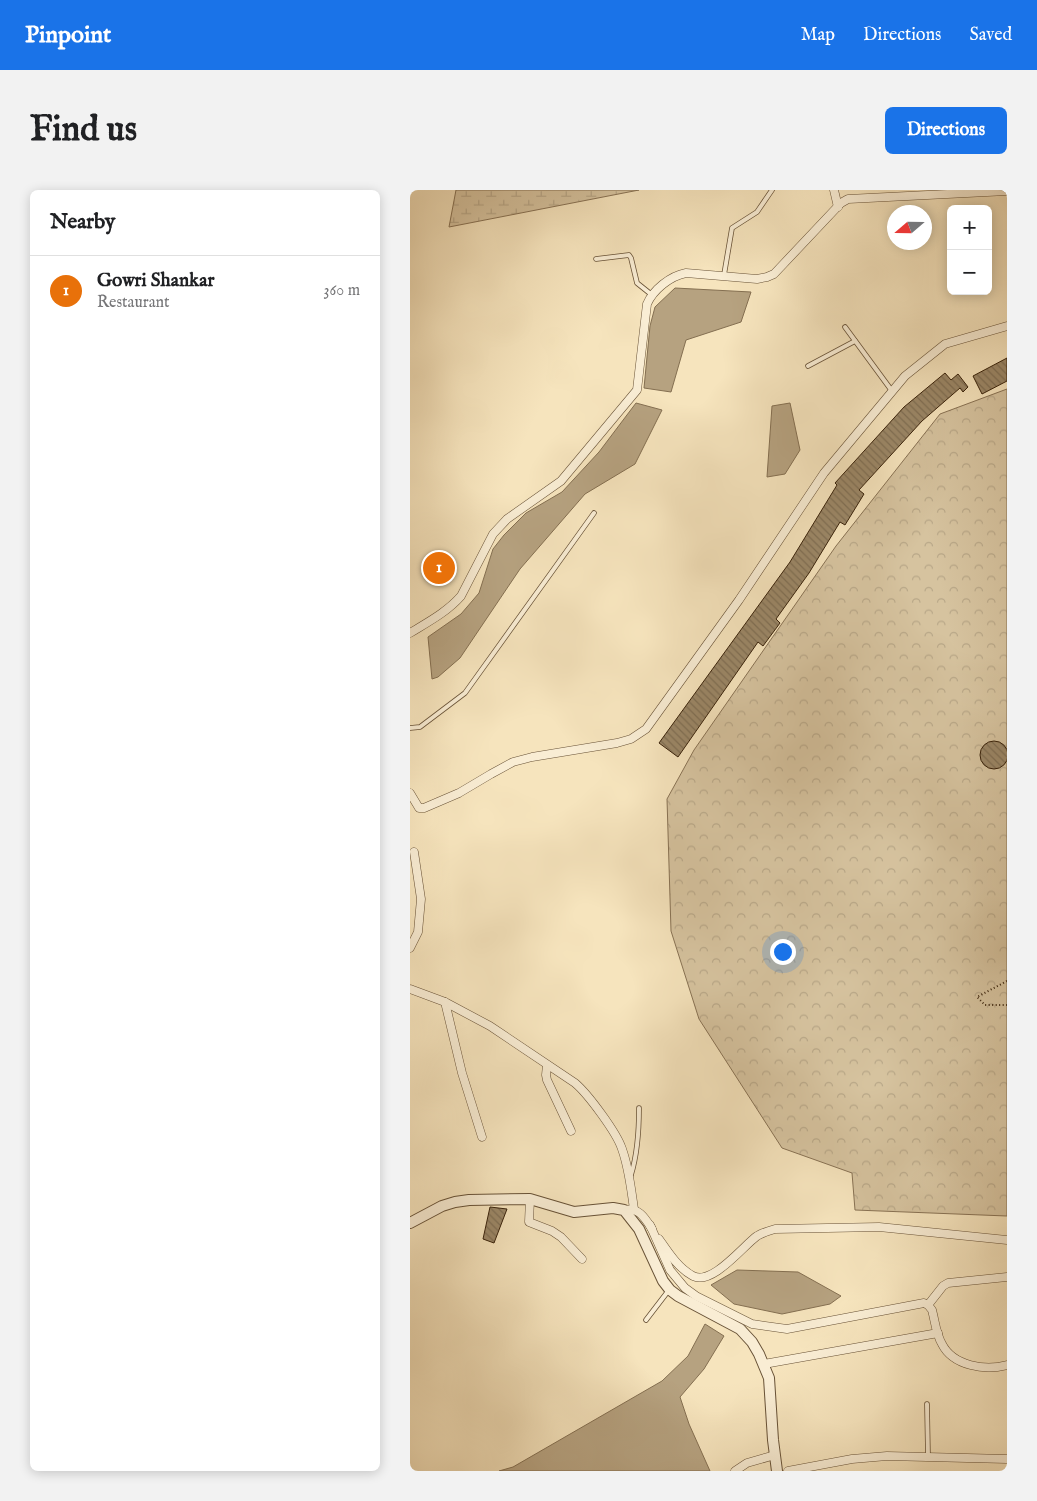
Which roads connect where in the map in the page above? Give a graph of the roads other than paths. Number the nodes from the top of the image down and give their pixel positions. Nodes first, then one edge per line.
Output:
1 (772, 190) edge
2 (834, 190) edge
3 (1007, 191) edge
4 (865, 194) edge
5 (838, 207) junction
6 (596, 259) dead end
7 (724, 275) junction
8 (652, 295) junction
9 (1007, 326) edge
10 (846, 327) dead end
11 (855, 341) junction
12 (808, 366) dead end
13 (892, 391) junction
14 (594, 513) dead end
15 (410, 633) edge
16 (410, 728) edge
17 (410, 793) edge
18 (414, 852) dead end
19 (410, 948) edge
20 (410, 989) edge
21 (446, 1002) junction
22 (547, 1065) junction
23 (639, 1108) dead end
24 (571, 1131) dead end
25 (482, 1137) dead end
26 (629, 1179) junction
27 (530, 1199) junction
28 (629, 1210) junction
29 (410, 1223) edge
30 (650, 1225) junction
31 (1007, 1240) edge
32 (582, 1260) dead end
33 (1007, 1277) edge
34 (670, 1290) junction
35 (928, 1305) junction
36 (646, 1320) dead end
37 (938, 1333) junction
38 (764, 1364) junction
39 (1007, 1365) edge
40 (927, 1404) dead end
41 (775, 1455) junction
42 (928, 1458) junction
43 (1007, 1459) edge
44 (735, 1471) edge
45 (778, 1471) edge
46 (788, 1471) edge

1 - 7 lane
2 - 5 street
3 - 4 street
4 - 5 street
5 - 7 street
6 - 8 lane
7 - 8 street
8 - 15 street
9 - 13 street
10 - 11 lane
11 - 12 lane
11 - 13 lane
13 - 17 street
14 - 16 lane
18 - 19 street
20 - 21 street
21 - 22 street
21 - 25 street
22 - 24 street
22 - 26 street
23 - 26 lane
26 - 28 street
27 - 28 street
27 - 29 street
27 - 32 street
28 - 30 street
28 - 34 street
30 - 31 street
30 - 35 street
33 - 35 street
34 - 36 lane
34 - 38 street
35 - 37 street
37 - 38 street
37 - 39 street
38 - 41 street
40 - 42 lane
41 - 44 street
41 - 45 street
42 - 43 street
42 - 46 street

